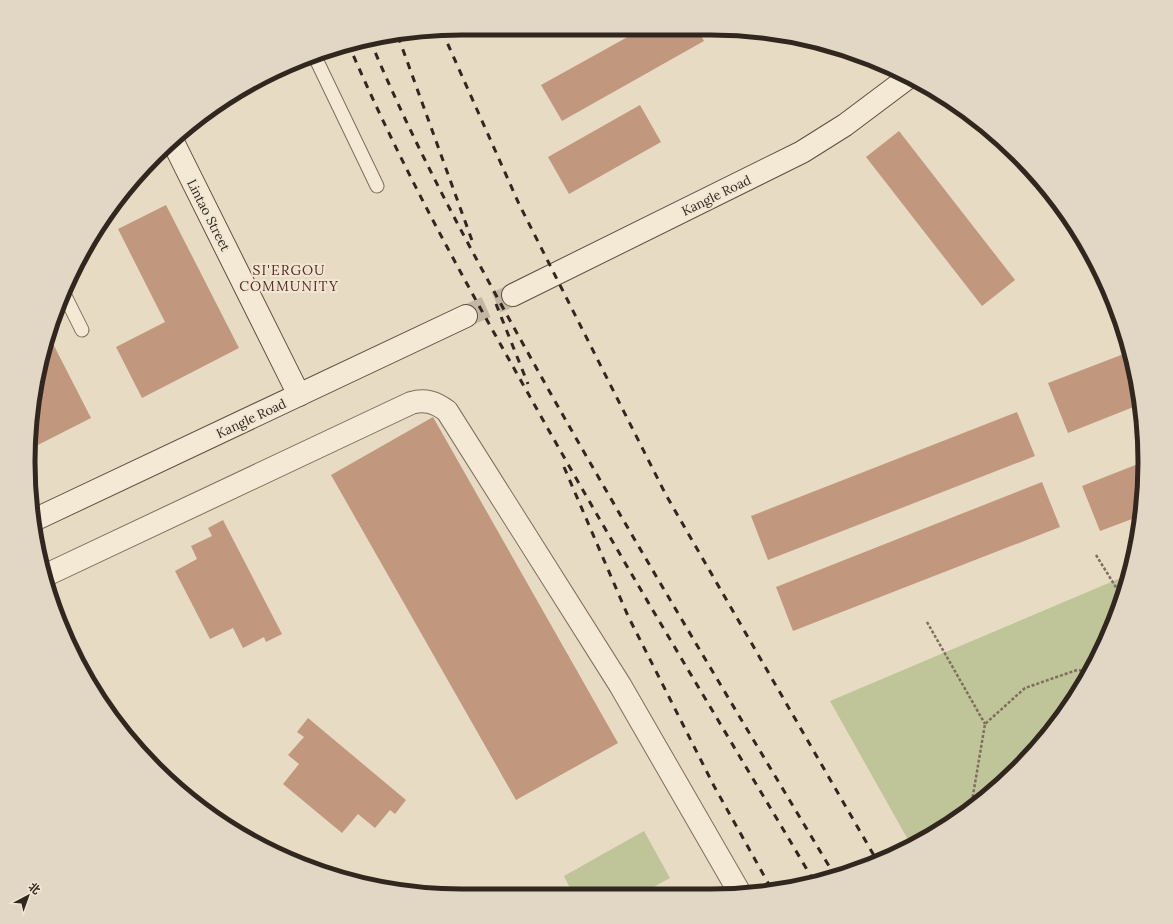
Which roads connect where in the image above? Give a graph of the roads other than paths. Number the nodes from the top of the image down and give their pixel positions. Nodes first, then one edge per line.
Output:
1 (317, 61) edge
2 (903, 81) edge
3 (175, 146) edge
4 (377, 186) dead end
5 (513, 295) tunnel mouth
6 (67, 301) edge
7 (466, 316) tunnel mouth
8 (82, 330) dead end
9 (299, 395) junction
10 (39, 519) edge
11 (50, 573) edge
12 (737, 888) edge

1 - 4 lane
2 - 5 street, Kangle Road
3 - 9 street, Lintao Street
6 - 8 lane
7 - 9 street, Kangle Road
9 - 10 street, Kangle Road
11 - 12 street

